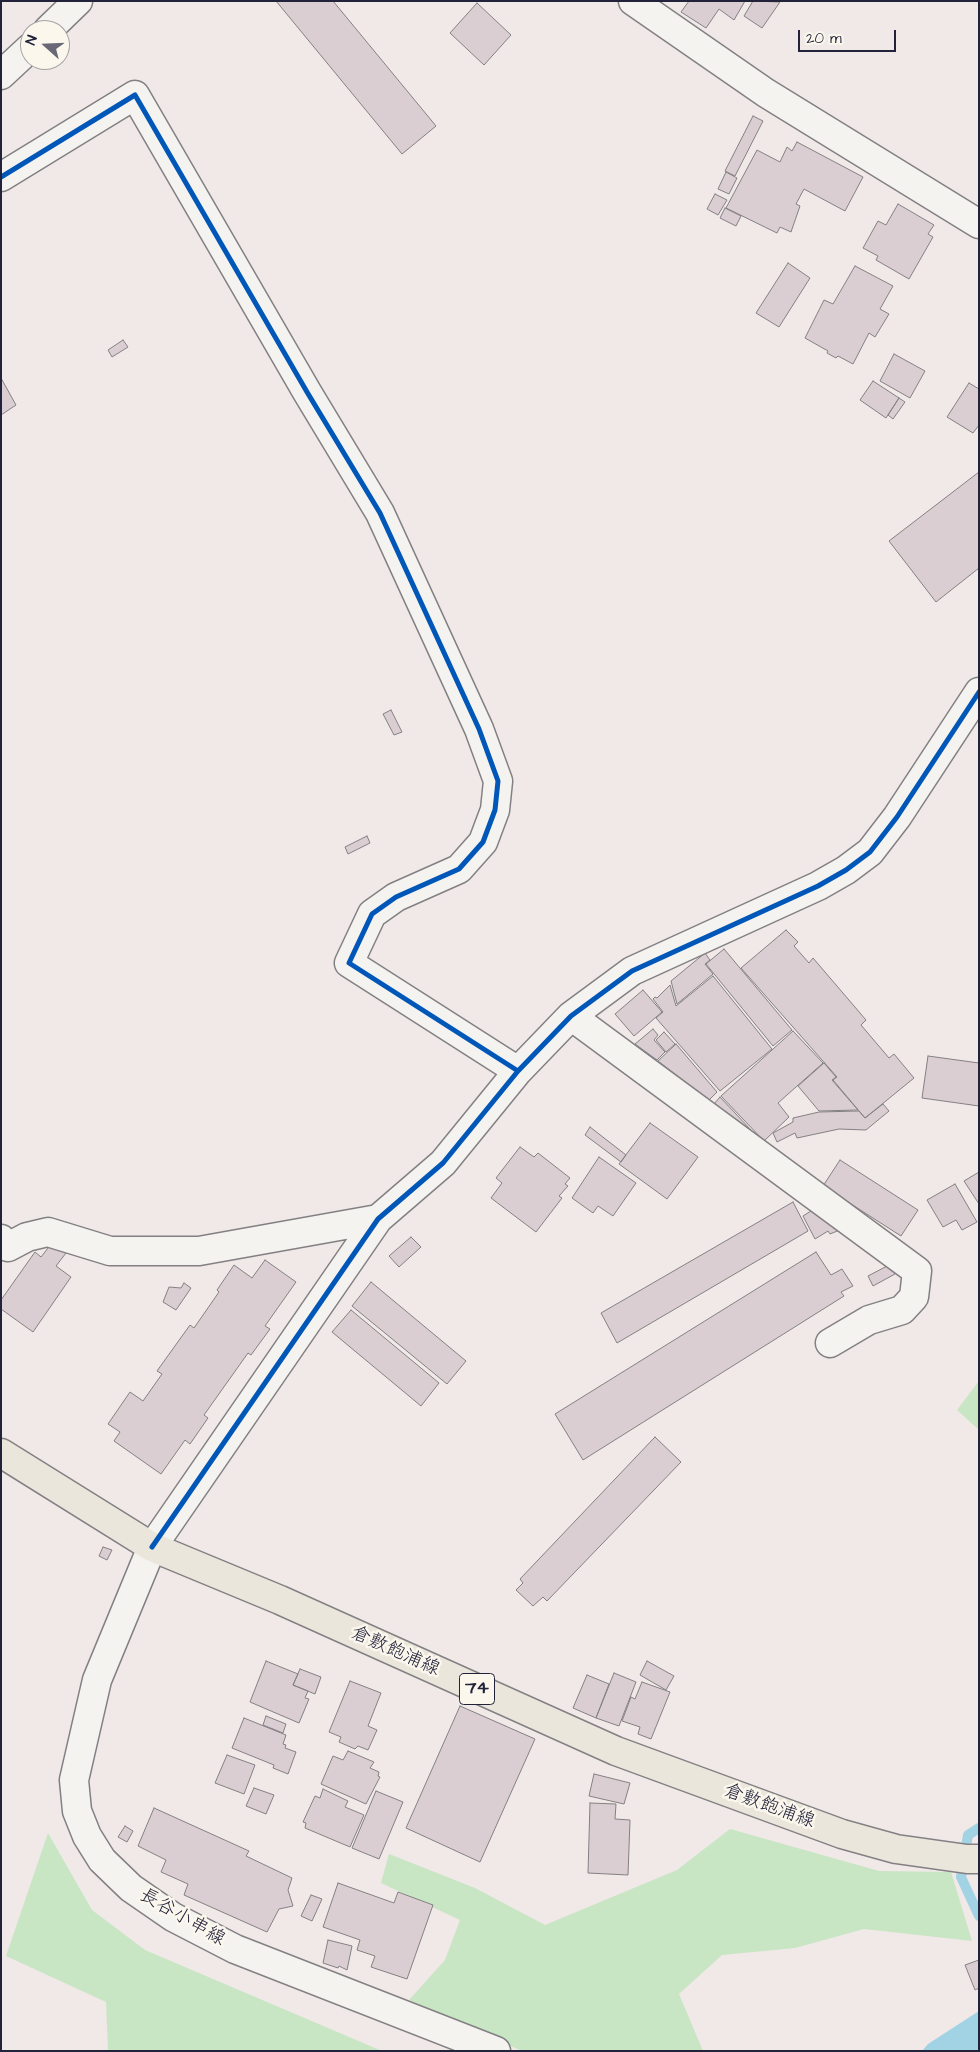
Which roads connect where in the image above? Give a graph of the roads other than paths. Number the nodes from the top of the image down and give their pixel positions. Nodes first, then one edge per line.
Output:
1 (78, 1) edge
2 (633, 1) edge
3 (58, 20) edge
4 (20, 57) edge
5 (1, 75) edge
6 (1, 177) edge
7 (979, 224) edge
8 (979, 692) edge
9 (571, 1016) junction
10 (518, 1071) junction
11 (378, 1219) junction
12 (3, 1248) edge
13 (830, 1344) dead end
14 (1, 1453) edge
15 (152, 1547) junction
16 (979, 1859) edge
17 (496, 2051) edge

1 - 3 street
2 - 7 street
4 - 5 street
6 - 10 street
8 - 9 street
9 - 10 street
9 - 13 street
10 - 11 street
11 - 12 street
11 - 15 street, 長谷小串線
14 - 15 main road, 倉敷飽浦線 / 74
15 - 16 main road, 倉敷飽浦線 / 74
15 - 17 street, 長谷小串線

